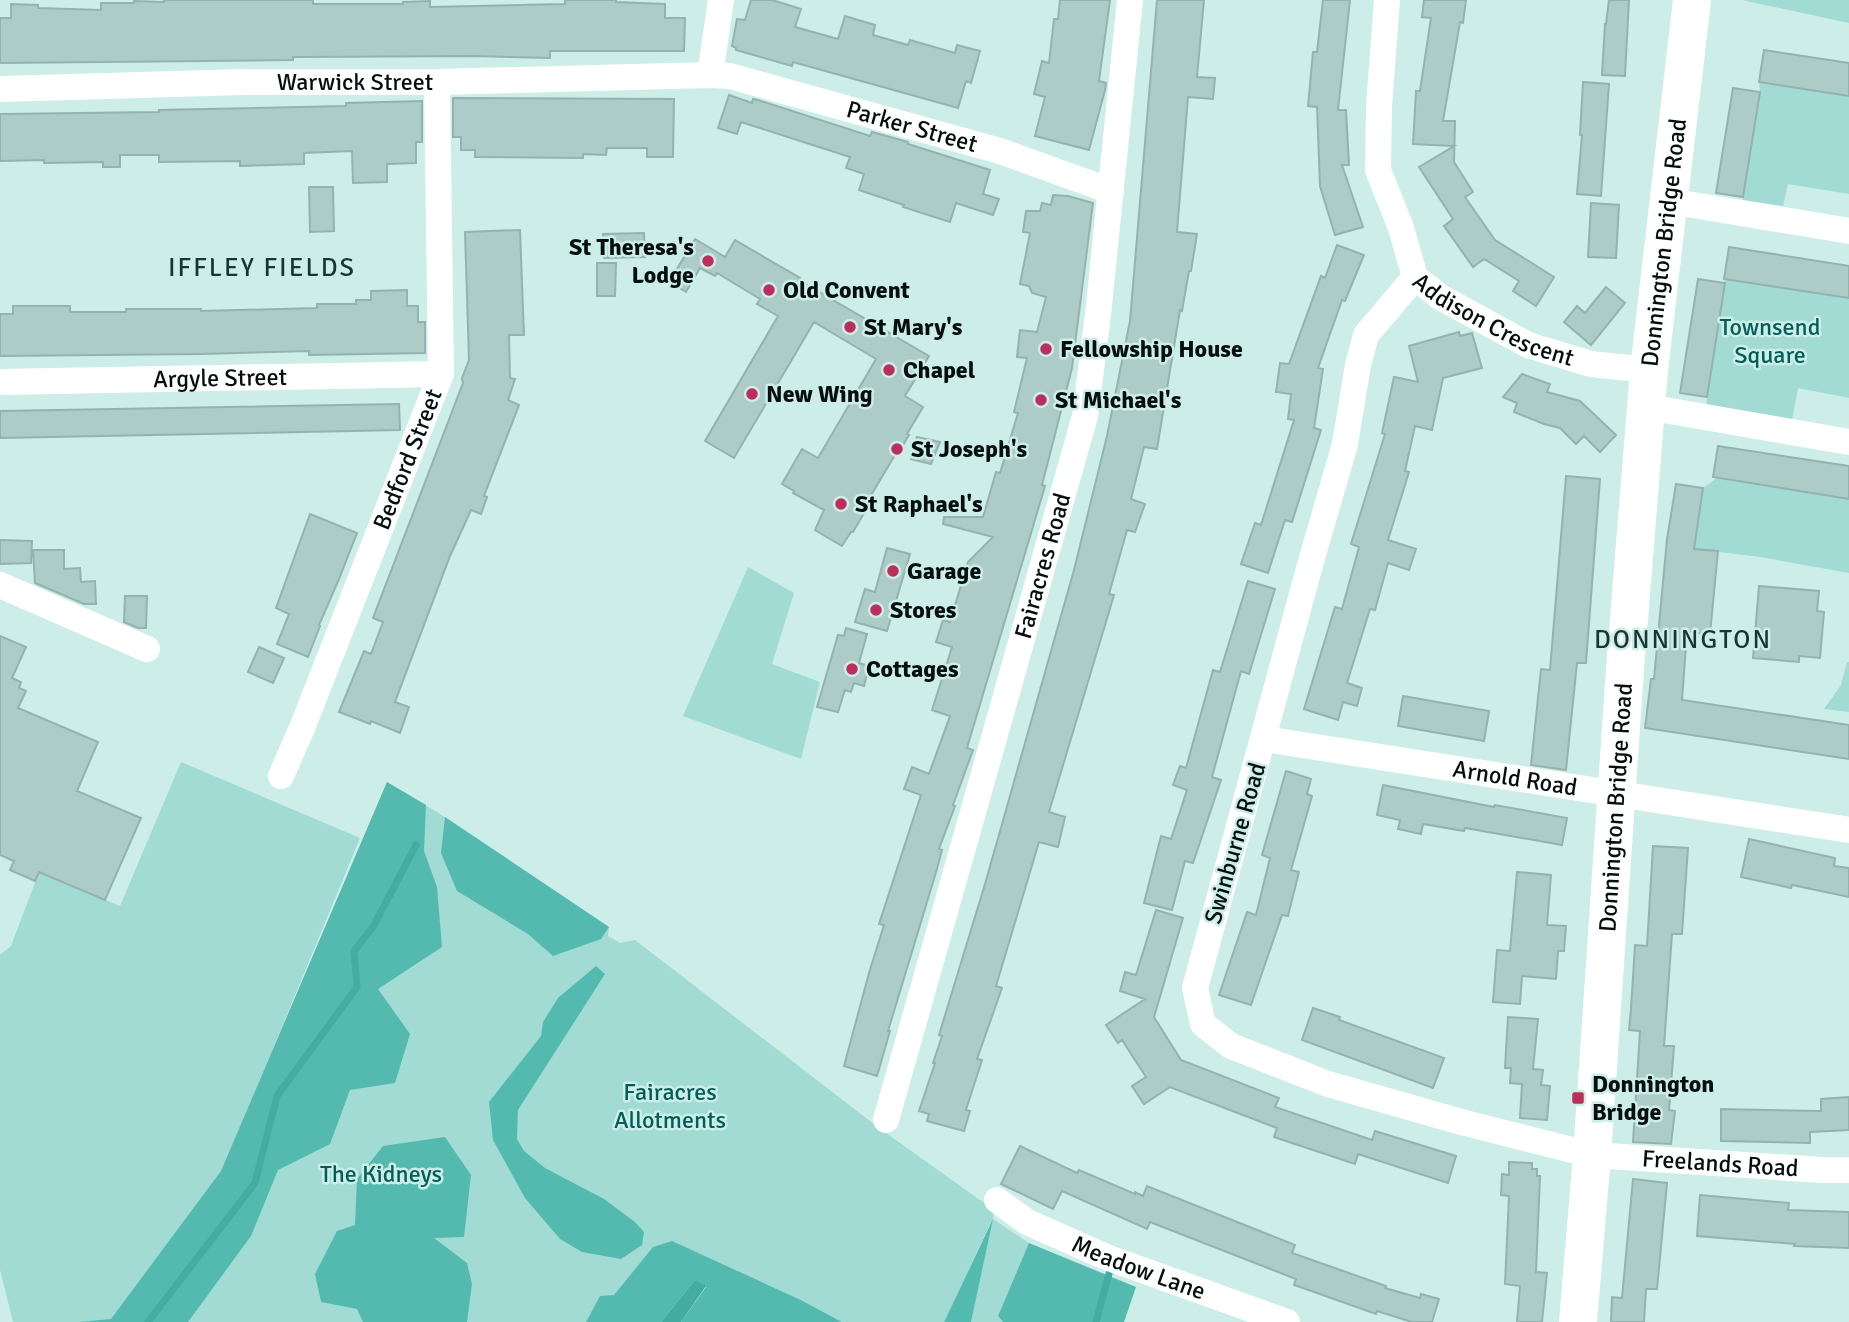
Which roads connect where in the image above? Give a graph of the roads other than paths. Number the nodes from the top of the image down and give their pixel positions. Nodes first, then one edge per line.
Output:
1 (721, 0) edge
2 (1130, 0) edge
3 (1387, 0) edge
4 (1692, 0) edge
5 (710, 75) junction
6 (437, 82) junction
7 (0, 89) edge
8 (1111, 191) junction
9 (1669, 201) junction
10 (1849, 232) edge
11 (1415, 277) junction
12 (1649, 370) junction
13 (441, 374) junction
14 (0, 382) edge
15 (1647, 407) junction
16 (1849, 442) edge
17 (0, 585) edge
18 (147, 649) dead end
19 (1264, 739) junction
20 (281, 776) dead end
21 (1617, 794) junction
22 (1849, 830) edge
23 (886, 1120) dead end
24 (1592, 1155) junction
25 (1849, 1170) edge
26 (997, 1200) dead end
27 (1287, 1322) edge
28 (1578, 1322) edge

1 - 5 street
2 - 8 street, Fairacres Road
3 - 11 street, Addison Crescent
4 - 9 main road, Donnington Bridge Road
5 - 6 street, Warwick Street
5 - 8 street, Parker Street
6 - 7 street, Warwick Street
6 - 13 street, Bedford Street
8 - 23 street, Fairacres Road
9 - 10 street
9 - 12 main road, Donnington Bridge Road
11 - 12 street, Addison Crescent
11 - 19 street, Swinburne Road
12 - 15 main road, Donnington Bridge Road
13 - 14 street, Argyle Street
13 - 20 street, Bedford Street
15 - 16 street
15 - 21 main road, Donnington Bridge Road
17 - 18 street
19 - 21 street, Arnold Road
19 - 24 street, Swinburne Road
21 - 22 street, Arnold Road
21 - 24 main road, Donnington Bridge Road
24 - 25 street, Freelands Road
24 - 28 main road, Donnington Bridge Road
26 - 27 street, Meadow Lane

